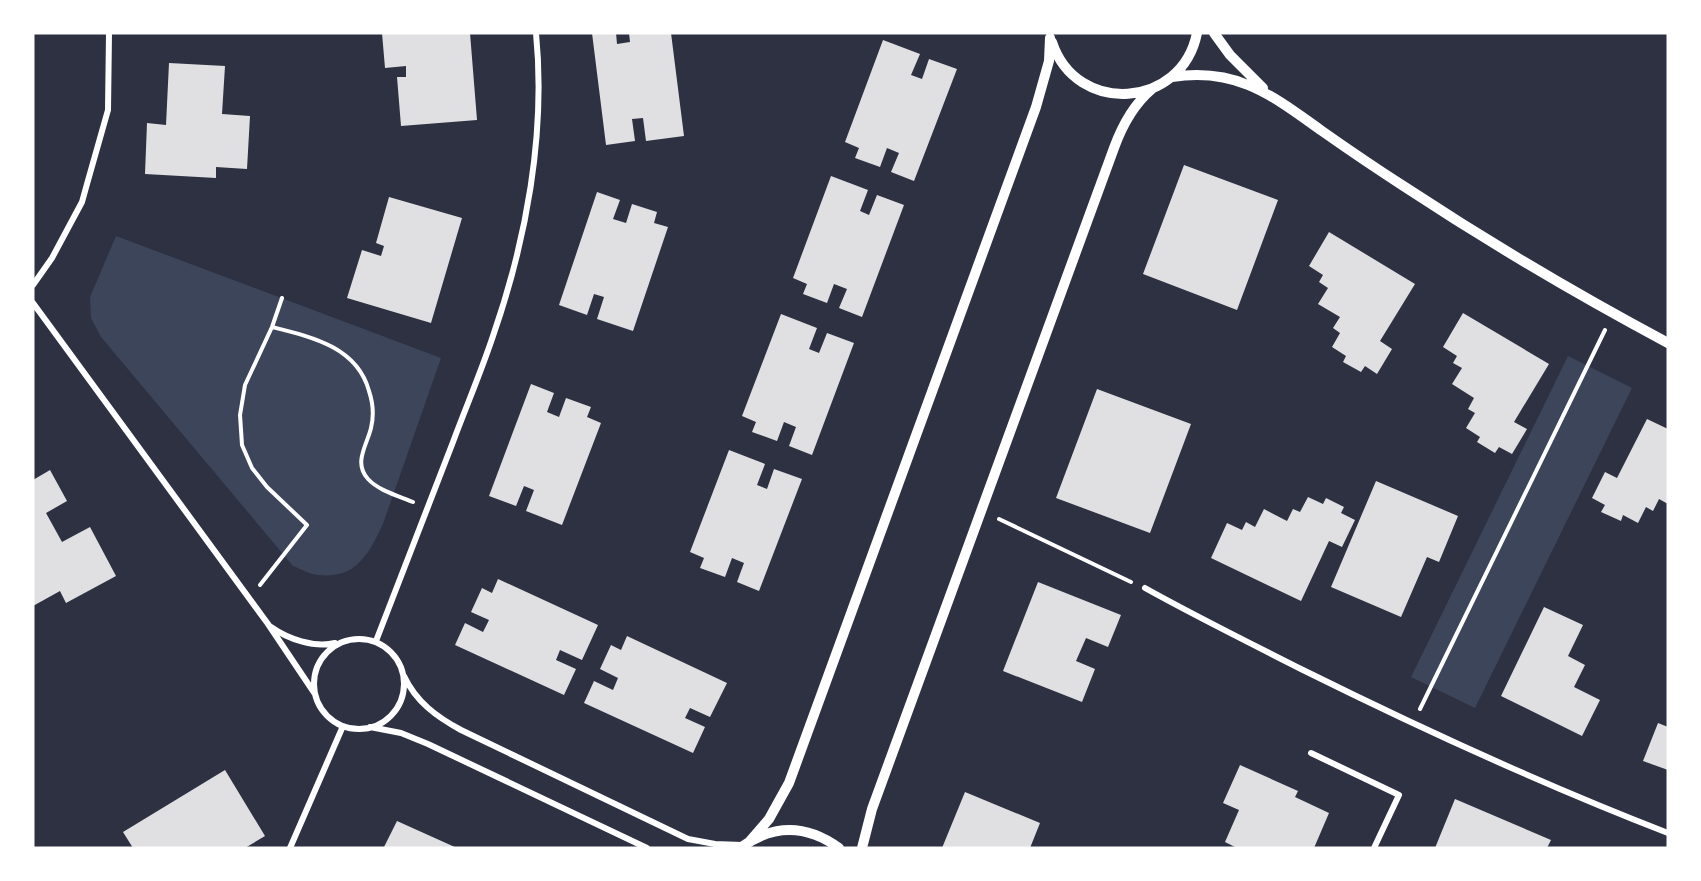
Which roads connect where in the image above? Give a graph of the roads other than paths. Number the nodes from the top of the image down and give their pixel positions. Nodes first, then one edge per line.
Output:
1 (109, 33) edge
2 (536, 33) edge
3 (1197, 33) edge
4 (1214, 33) edge
5 (1050, 35) edge
6 (1172, 77) junction
7 (1152, 88) junction
8 (1275, 98) junction
9 (33, 285) edge
10 (33, 303) edge
11 (1668, 343) edge
12 (1145, 588) road end
13 (268, 624) junction
14 (376, 641) junction
15 (342, 642) junction
16 (404, 676) junction
17 (315, 694) junction
18 (343, 726) junction
19 (370, 728) junction
20 (1311, 753) dead end
21 (1668, 833) edge
22 (745, 844) edge
23 (290, 848) edge
24 (646, 848) edge
25 (839, 848) edge
26 (862, 848) edge
27 (1374, 848) edge

1 - 9 street
2 - 14 street
3 - 6 street
4 - 8 street
5 - 7 street
5 - 22 street
6 - 7 street
6 - 8 street
7 - 26 street
8 - 11 street
10 - 13 street
12 - 21 street
13 - 15 street
13 - 17 street
14 - 15 street
14 - 16 street
15 - 17 street
16 - 19 street
16 - 22 street
17 - 18 street
18 - 19 street
18 - 23 street
19 - 24 street
20 - 27 street
22 - 25 street

